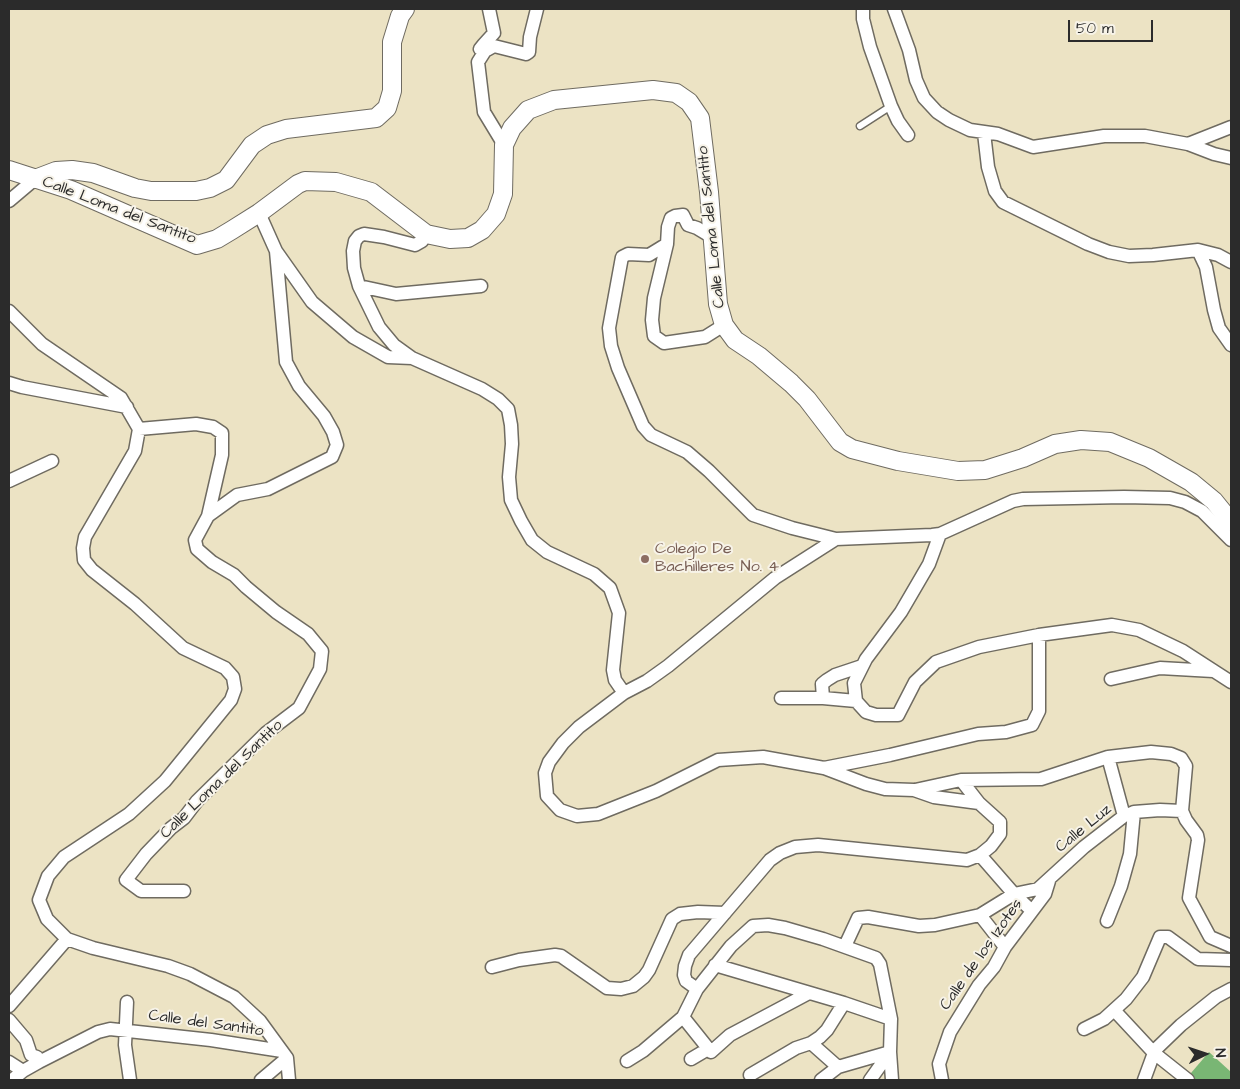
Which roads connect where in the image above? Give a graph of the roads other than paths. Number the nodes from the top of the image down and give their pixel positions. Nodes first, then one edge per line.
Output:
1 (405, 9) edge
2 (489, 9) edge
3 (537, 9) edge
4 (863, 9) edge
5 (894, 9) edge
6 (485, 51) junction
7 (891, 106) junction
8 (860, 126) dead end
9 (1231, 127) edge
10 (984, 133) junction
11 (908, 135) dead end
12 (1188, 144) junction
13 (504, 145) junction
14 (1231, 158) edge
15 (9, 170) edge
16 (35, 179) junction
17 (9, 201) edge
18 (259, 213) junction
19 (426, 234) junction
20 (712, 234) junction
21 (667, 244) junction
22 (1198, 250) junction
23 (276, 251) junction
24 (1231, 262) edge
25 (359, 286) junction
26 (481, 286) dead end
27 (9, 311) edge
28 (724, 326) junction
29 (1231, 345) edge
30 (412, 358) junction
31 (9, 383) edge
32 (127, 407) junction
33 (139, 428) junction
34 (52, 461) dead end
35 (9, 481) edge
36 (208, 516) junction
37 (1231, 522) edge
38 (940, 534) junction
39 (836, 539) junction
40 (1231, 540) edge
41 (1039, 634) junction
42 (862, 666) junction
43 (1213, 671) junction
44 (1111, 679) dead end
45 (1231, 682) edge
46 (624, 693) junction
47 (781, 698) dead end
48 (823, 698) junction
49 (856, 701) junction
50 (1108, 757) junction
51 (824, 768) junction
52 (961, 780) junction
53 (914, 790) junction
54 (978, 803) junction
55 (1182, 810) junction
56 (1129, 814) junction
57 (980, 855) junction
58 (1050, 879) junction
59 (184, 891) dead end
60 (1014, 894) junction
61 (1032, 911) junction
62 (726, 913) junction
63 (980, 914) junction
64 (1107, 921) dead end
65 (67, 939) junction
66 (845, 946) junction
67 (1231, 946) edge
68 (1005, 947) junction
69 (1231, 960) edge
70 (715, 965) junction
71 (492, 968) dead end
72 (697, 989) junction
73 (1231, 989) edge
74 (809, 993) junction
75 (128, 1002) dead end
76 (844, 1003) junction
77 (9, 1006) edge
78 (1114, 1010) junction
79 (683, 1017) junction
80 (891, 1019) junction
81 (9, 1020) edge
82 (1084, 1029) dead end
83 (125, 1030) junction
84 (810, 1043) junction
85 (709, 1051) junction
86 (890, 1052) junction
87 (1154, 1053) junction
88 (285, 1054) junction
89 (691, 1059) dead end
90 (9, 1062) edge
91 (39, 1062) junction
92 (628, 1062) dead end
93 (838, 1067) junction
94 (23, 1071) junction
95 (750, 1075) dead end
96 (12, 1080) edge
97 (130, 1080) edge
98 (261, 1080) edge
99 (289, 1080) edge
100 (821, 1080) edge
101 (870, 1080) edge
102 (892, 1080) edge
103 (942, 1080) edge
104 (1144, 1080) edge
105 (1188, 1080) edge

1 - 16 main road
2 - 6 street
3 - 6 street
4 - 7 street
5 - 10 street
6 - 13 street
7 - 8 lane
7 - 11 street
9 - 12 street
10 - 12 street
10 - 22 street
12 - 14 street
13 - 19 main road, Calle Loma del Santito
13 - 20 main road, Calle Loma del Santito
15 - 16 main road
16 - 17 street, Calle Loma del Santito
16 - 18 main road, Calle Loma del Santito
18 - 19 main road, Calle Loma del Santito
18 - 23 street, Calle Loma del Santito
19 - 25 street
20 - 21 street
20 - 28 main road, Calle Loma del Santito
21 - 28 street
21 - 39 street
22 - 24 street
22 - 29 street
23 - 30 street
23 - 36 street, Calle Loma del Santito
25 - 26 street
25 - 30 street
27 - 32 street
28 - 37 main road, Calle Loma del Santito
30 - 46 street
31 - 32 street
32 - 33 street
33 - 36 street
33 - 65 street
34 - 35 street
36 - 59 street, Calle Loma del Santito
38 - 39 street
38 - 40 street
38 - 42 street
39 - 46 street
41 - 43 street
41 - 49 street
41 - 51 street
42 - 48 street
42 - 49 street
43 - 44 street
43 - 45 street
46 - 51 street
47 - 48 street
48 - 49 street
50 - 52 street
50 - 55 street
50 - 56 street
51 - 53 street
52 - 53 street
52 - 54 street
53 - 54 street
54 - 57 street
55 - 56 street, Calle Luz
55 - 67 street
56 - 58 street, Calle Luz
56 - 64 street
57 - 60 street
57 - 62 street
58 - 60 street, Calle Luz
58 - 61 street, Calle de los Izotes
60 - 61 street
60 - 63 street, Calle Luz
61 - 68 street, Calle de los Izotes
62 - 71 street
62 - 72 street
63 - 66 street, Calle Luz
63 - 68 street
65 - 77 street
65 - 88 street
66 - 70 street
66 - 80 street
68 - 103 street, Calle de los Izotes
69 - 78 street
70 - 72 street
70 - 74 street
72 - 79 street
73 - 87 street
74 - 76 street
74 - 85 street
75 - 83 street, Calle del Santito
76 - 80 street
76 - 84 street
78 - 82 street
78 - 87 street
79 - 85 street
79 - 92 street
80 - 86 street
81 - 91 street
83 - 88 street, Calle del Santito
83 - 91 street, Calle del Santito
83 - 97 street
84 - 93 street
84 - 95 street
85 - 89 street
86 - 93 street
86 - 101 street
86 - 102 street
87 - 104 street
87 - 105 street
88 - 98 street
88 - 99 street
90 - 94 street
91 - 94 street, Calle del Santito
93 - 100 street
94 - 96 street, Calle del Santito

